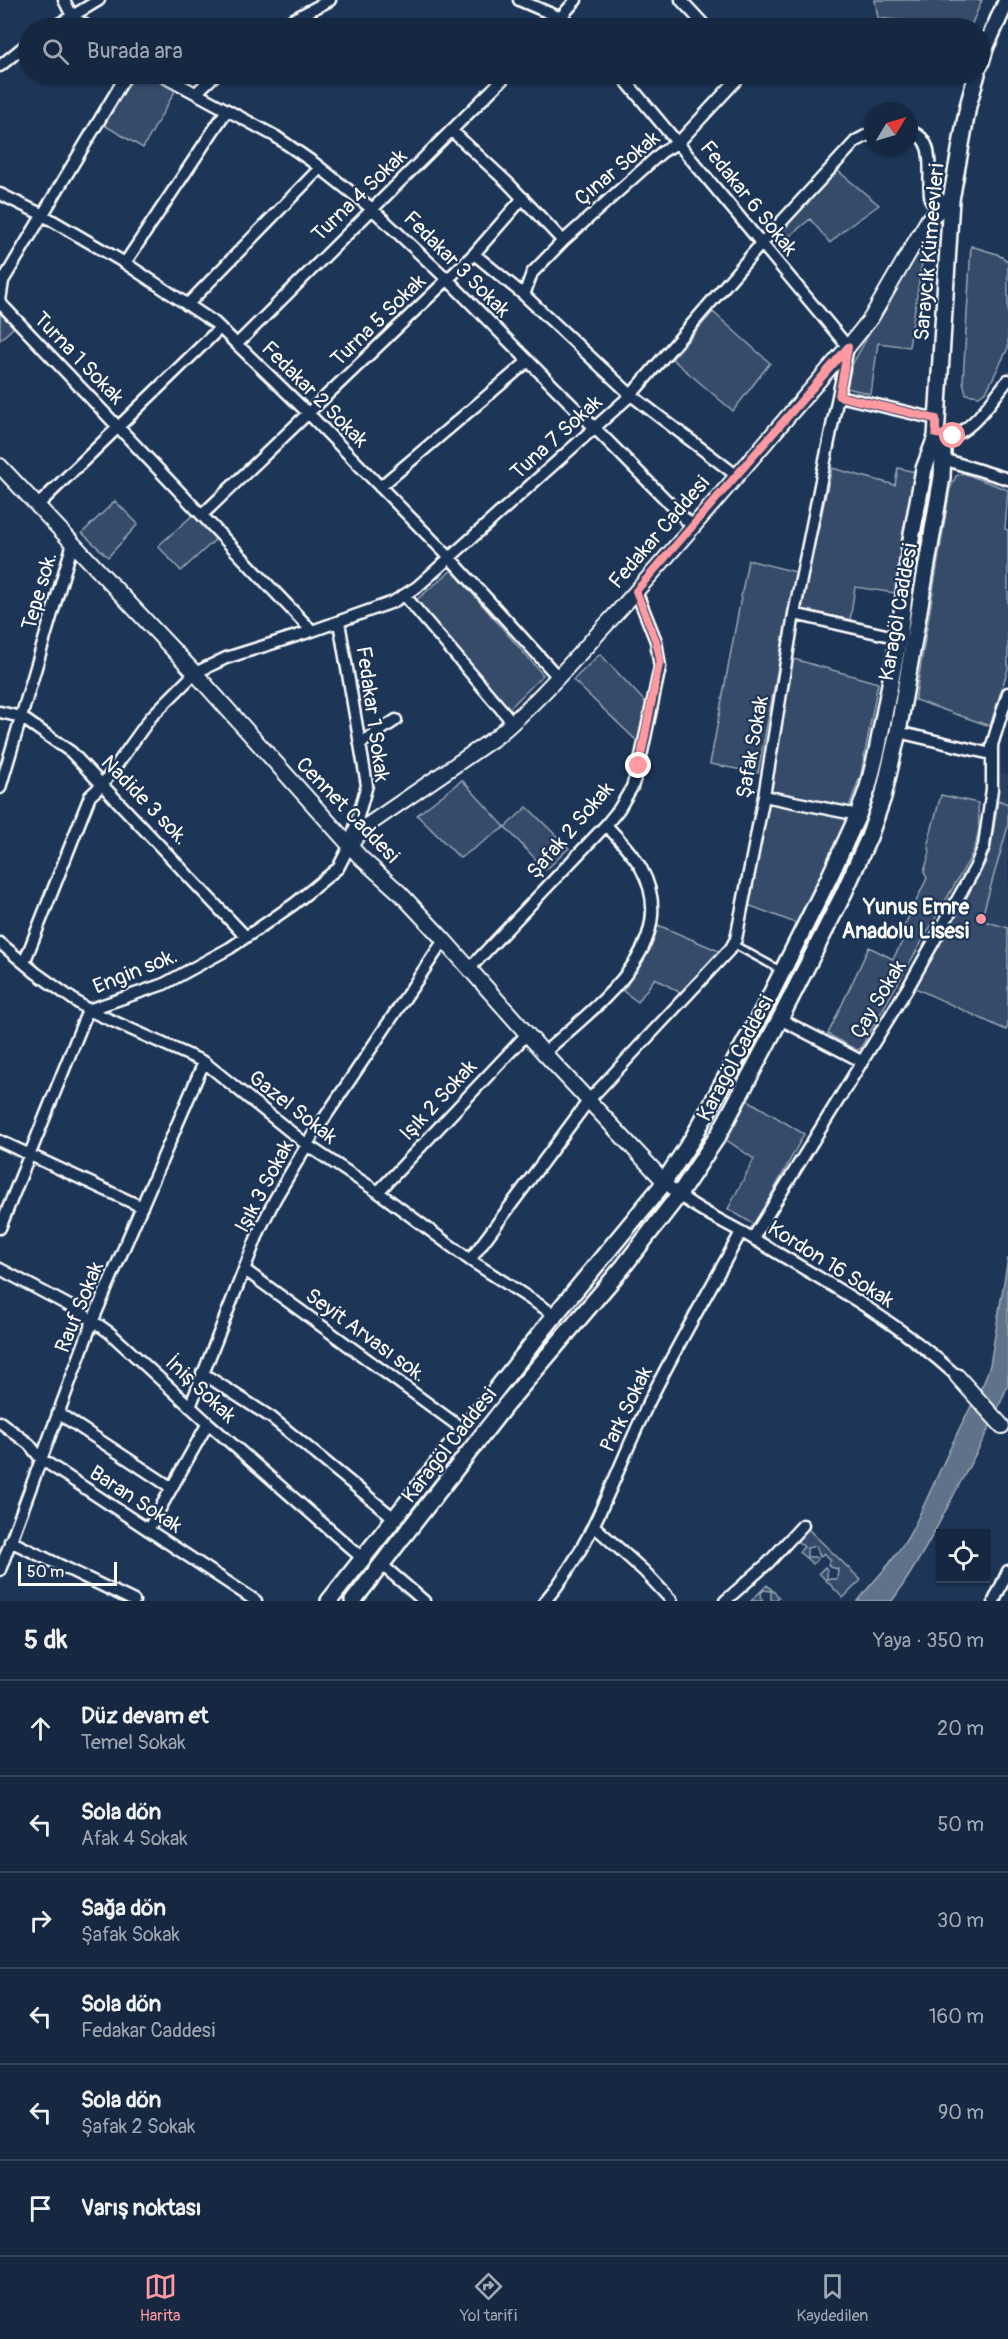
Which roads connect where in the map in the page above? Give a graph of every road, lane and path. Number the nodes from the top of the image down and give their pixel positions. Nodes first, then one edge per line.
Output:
1 (63, 0) edge
2 (99, 0) edge
3 (302, 0) edge
4 (330, 0) edge
5 (519, 0) edge
6 (576, 0) edge
7 (681, 0) edge
8 (1006, 0) edge
9 (308, 10) junction
10 (72, 16) junction
11 (69, 18) edge
12 (75, 18) edge
13 (294, 18) edge
14 (561, 18) joint
15 (698, 18) edge
16 (990, 40) edge
17 (18, 51) edge
18 (0, 66) edge
19 (121, 84) edge
20 (179, 84) edge
21 (205, 84) edge
22 (498, 84) edge
23 (629, 84) edge
24 (733, 84) edge
25 (974, 84) edge
26 (196, 93) junction
27 (226, 110) junction
28 (452, 131) junction
29 (918, 135) edge
30 (864, 137) edge
31 (679, 142) junction
32 (320, 168) junction
33 (0, 194) edge
34 (523, 198) junction
35 (951, 200) junction
36 (371, 208) junction
37 (41, 214) junction
38 (563, 241) junction
39 (761, 244) junction
40 (474, 254) junction
41 (125, 263) junction
42 (448, 280) junction
43 (524, 295) junction
44 (187, 305) junction
45 (220, 328) junction
46 (237, 344) junction
47 (848, 347) junction
48 (528, 362) junction
49 (1008, 380) edge
50 (632, 395) junction
51 (839, 396) junction
52 (309, 414) junction
53 (118, 428) junction
54 (596, 429) junction
55 (936, 430) junction
56 (943, 459) junction
57 (1, 468) edge
58 (736, 475) junction
59 (1008, 479) edge
60 (380, 487) junction
61 (38, 505) junction
62 (202, 515) junction
63 (692, 526) junction
64 (73, 543) junction
65 (450, 558) junction
66 (636, 591) junction
67 (405, 596) junction
68 (794, 614) junction
69 (339, 622) junction
70 (312, 632) junction
71 (899, 638) junction
72 (195, 674) junction
73 (558, 677) junction
74 (1008, 693) edge
75 (0, 712) edge
76 (21, 717) junction
77 (396, 720) dead end
78 (513, 723) junction
79 (898, 732) junction
80 (361, 743) junction
81 (991, 754) junction
82 (103, 784) junction
83 (0, 789) edge
84 (764, 796) junction
85 (858, 815) junction
86 (606, 825) junction
87 (350, 845) junction
88 (246, 937) junction
89 (444, 940) junction
90 (0, 943) edge
91 (733, 944) junction
92 (24, 963) junction
93 (470, 968) junction
94 (783, 971) junction
95 (88, 1010) junction
96 (780, 1019) junction
97 (527, 1034) junction
98 (544, 1053) junction
99 (204, 1062) junction
100 (863, 1062) junction
101 (589, 1100) junction
102 (0, 1141) edge
103 (307, 1145) junction
104 (30, 1155) junction
105 (664, 1181) junction
106 (378, 1192) junction
107 (678, 1196) junction
108 (142, 1207) junction
109 (0, 1228) edge
110 (741, 1232) junction
111 (753, 1238) junction
112 (470, 1260) junction
113 (0, 1269) edge
114 (245, 1270) junction
115 (555, 1315) junction
116 (93, 1320) junction
117 (202, 1373) junction
118 (957, 1376) joint
119 (190, 1407) junction
120 (58, 1413) junction
121 (0, 1422) edge
122 (208, 1423) junction
123 (1005, 1429) edge
124 (464, 1430) junction
125 (41, 1459) junction
126 (171, 1488) junction
127 (394, 1518) junction
128 (803, 1525) dead end
129 (594, 1526) junction
130 (148, 1530) junction
131 (10, 1541) junction
132 (362, 1558) junction
133 (381, 1565) junction
134 (0, 1570) edge
135 (1008, 1571) edge
136 (134, 1601) edge
137 (256, 1601) edge
138 (329, 1601) edge
139 (353, 1601) edge
140 (424, 1601) edge
141 (545, 1601) edge
142 (672, 1601) edge
143 (725, 1601) edge
144 (993, 1601) edge

1 - 10 street
2 - 10 street
3 - 9 street
4 - 9 street
5 - 14 street
6 - 14 street
7 - 15 street
8 - 16 main road
9 - 13 street
10 - 11 street
10 - 12 street
17 - 18 street
19 - 37 street, Turna 1 Sokak
20 - 26 street, Fedakar 3 Sokak
21 - 26 street
22 - 28 street, Turna 4 Sokak
23 - 31 street, Fedakar 6 Sokak
24 - 31 street, Çınar Sokak
25 - 35 main road, Saraycık Kümeevleri
26 - 27 street, Fedakar 3 Sokak
27 - 32 street, Fedakar 3 Sokak
27 - 41 street
28 - 34 street
28 - 36 street, Turna 4 Sokak
29 - 35 street
30 - 39 street, Tuna 7 Sokak
31 - 38 street, Çınar Sokak
31 - 39 street, Fedakar 6 Sokak
32 - 36 street, Fedakar 3 Sokak
32 - 44 street
33 - 37 street, Fedakar 2 Sokak
34 - 38 street
34 - 40 street, Turna 5 Sokak
35 - 47 street, Fedakar Caddesi
35 - 55 main road, Saraycık Kümeevleri
36 - 42 street, Fedakar 3 Sokak
36 - 46 street, Turna 4 Sokak
37 - 41 street, Fedakar 2 Sokak
37 - 53 street, Turna 1 Sokak
38 - 43 street, Çınar Sokak
39 - 47 street, Fedakar 6 Sokak
39 - 50 street, Tuna 7 Sokak
40 - 42 street, Turna 5 Sokak
40 - 43 street, Fedakar 3 Sokak
41 - 44 street, Fedakar 2 Sokak
42 - 48 street, Fedakar 3 Sokak
42 - 52 street, Turna 5 Sokak
43 - 50 street, Fedakar 3 Sokak
44 - 45 street, Fedakar 2 Sokak
45 - 46 street, Fedakar 2 Sokak
45 - 53 street
46 - 52 street, Fedakar 2 Sokak
47 - 51 street, Şafak Sokak
47 - 58 street, Fedakar Caddesi
48 - 54 street, Fedakar 3 Sokak
48 - 60 street
49 - 55 street
50 - 54 street, Tuna 7 Sokak
50 - 58 street, Fedakar 3 Sokak
51 - 55 street
51 - 68 street, Şafak Sokak
52 - 60 street, Fedakar 2 Sokak
52 - 62 street, Turna 5 Sokak
53 - 61 street
53 - 62 street, Turna 1 Sokak
54 - 63 street, Fedakar 3 Sokak
54 - 65 street, Tuna 7 Sokak
55 - 56 main road, Karagöl Caddesi
55 - 71 main road
56 - 59 street
56 - 79 main road, Karagöl Caddesi
57 - 61 street, Cennet Caddesi
58 - 63 street, Fedakar Caddesi
60 - 65 street, Fedakar 2 Sokak
61 - 64 street, Cennet Caddesi
62 - 70 street, Turna 1 Sokak
63 - 66 street, Fedakar Caddesi
64 - 72 street, Cennet Caddesi
64 - 76 street, Tepe sok.
65 - 67 street, Tuna 7 Sokak
65 - 73 street, Fedakar 2 Sokak
66 - 73 street, Fedakar Caddesi
66 - 86 street, Şafak 2 Sokak
67 - 69 street, Tuna 7 Sokak
67 - 78 street
68 - 71 street
68 - 84 street, Şafak Sokak
69 - 70 street, Tuna 7 Sokak
69 - 80 street, Fedakar 1 Sokak
70 - 72 street, Tuna 7 Sokak
71 - 85 main road
72 - 82 street, Tuna 7 Sokak
72 - 87 street, Cennet Caddesi
73 - 78 street, Fedakar Caddesi
74 - 81 street, Çay Sokak
75 - 76 street, Nadide 3 sok.
76 - 82 street, Nadide 3 sok.
76 - 83 street, Tepe sok.
77 - 80 street
78 - 87 street, Fedakar Caddesi
79 - 81 street
79 - 96 main road, Karagöl Caddesi
80 - 87 street, Fedakar 1 Sokak
81 - 100 street, Çay Sokak
82 - 88 street, Nadide 3 sok.
82 - 92 street, Tuna 7 Sokak
84 - 85 street
84 - 91 street, Şafak Sokak
85 - 94 main road
86 - 93 street, Şafak 2 Sokak
86 - 98 street
87 - 88 street, Engin sok.
87 - 89 street, Cennet Caddesi
88 - 95 street, Engin sok.
89 - 93 street, Cennet Caddesi
89 - 103 street, Işık 3 Sokak
90 - 92 street, Gazel Sokak
91 - 94 lane
91 - 101 street, Şafak Sokak
92 - 95 street, Gazel Sokak
93 - 97 street, Cennet Caddesi
94 - 105 main road
95 - 99 street, Gazel Sokak
95 - 104 street, Engin sok.
96 - 100 street
96 - 107 main road, Karagöl Caddesi
97 - 98 street, Cennet Caddesi
97 - 106 street, Işık 2 Sokak
98 - 101 street, Cennet Caddesi
99 - 103 street, Gazel Sokak
99 - 108 street, Rauf Sokak
100 - 111 street, Çay Sokak
101 - 105 street, Cennet Caddesi
101 - 112 street, Şafak Sokak
102 - 104 street
103 - 106 street, Gazel Sokak
103 - 114 street, Işık 3 Sokak
104 - 108 street
104 - 109 street, Engin sok.
105 - 107 street, Kordon 16 Sokak
105 - 115 main road
106 - 112 street, Gazel Sokak
107 - 110 street, Kordon 16 Sokak
107 - 133 main road, Karagöl Caddesi
108 - 116 street, Rauf Sokak
110 - 111 street, Kordon 16 Sokak
110 - 129 street, Park Sokak
111 - 118 street, Kordon 16 Sokak
112 - 115 street, Gazel Sokak
113 - 116 street, İniş Sokak
114 - 117 street, Işık 3 Sokak
114 - 124 street, Seyit Arvası sok.
115 - 124 main road
116 - 119 street, İniş Sokak
116 - 120 street, Rauf Sokak
117 - 119 street, Işık 3 Sokak
117 - 127 street
118 - 123 street
119 - 122 street, İniş Sokak
120 - 125 street, Rauf Sokak
120 - 126 street
121 - 125 street, Baran Sokak
122 - 126 street
122 - 132 street, İniş Sokak
124 - 127 main road
125 - 130 street, Baran Sokak
125 - 131 street, Rauf Sokak
126 - 130 street
127 - 132 main road
128 - 143 street
129 - 141 street, Park Sokak
129 - 142 street
130 - 137 street, Baran Sokak
131 - 134 street, Rauf Sokak
131 - 136 street
132 - 138 main road
133 - 139 main road, Karagöl Caddesi
133 - 140 street
135 - 144 street

